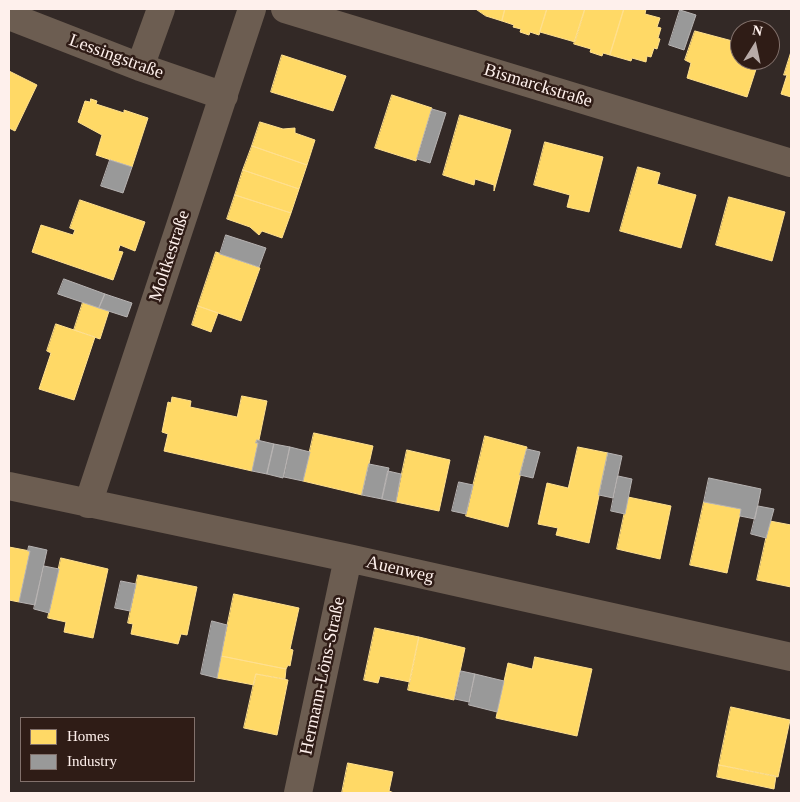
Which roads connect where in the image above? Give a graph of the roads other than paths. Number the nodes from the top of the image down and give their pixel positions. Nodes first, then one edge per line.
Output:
1 (161, 9) edge
2 (252, 9) edge
3 (285, 9) edge
4 (9, 16) edge
5 (140, 67) junction
6 (224, 96) junction
7 (791, 163) edge
8 (9, 486) edge
9 (88, 504) junction
10 (348, 558) junction
11 (791, 657) edge
12 (298, 793) edge

1 - 5 street
2 - 6 street, Moltkestraße
3 - 7 street, Bismarckstraße
4 - 5 street, Lessingstraße
5 - 6 street, Lessingstraße
6 - 9 street, Moltkestraße
8 - 9 street, Auenweg
9 - 10 street, Auenweg
10 - 11 street, Auenweg
10 - 12 street, Hermann-Löns-Straße

